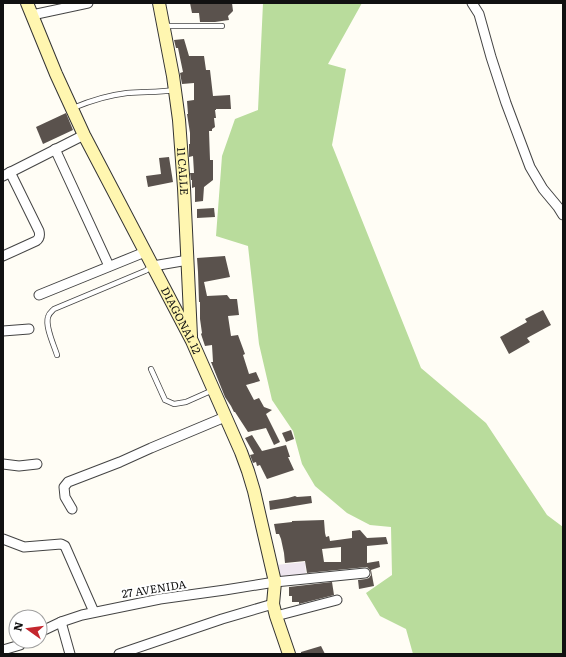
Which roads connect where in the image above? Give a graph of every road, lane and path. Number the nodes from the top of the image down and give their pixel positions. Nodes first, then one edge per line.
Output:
1 (27, 3) edge
2 (88, 3) edge
3 (159, 3) edge
4 (472, 3) edge
5 (32, 15) junction
6 (163, 26) junction
7 (222, 26) dead end
8 (175, 90) junction
9 (71, 108) junction
10 (84, 135) junction
11 (55, 149) junction
12 (6, 174) edge
13 (563, 215) edge
14 (145, 252) junction
15 (3, 256) edge
16 (188, 260) junction
17 (109, 266) junction
18 (153, 266) junction
19 (39, 295) dead end
20 (28, 329) dead end
21 (3, 331) edge
22 (192, 341) junction
23 (57, 355) dead end
24 (151, 369) dead end
25 (213, 390) junction
26 (225, 417) junction
27 (3, 464) edge
28 (37, 464) dead end
29 (72, 508) dead end
30 (3, 539) edge
31 (365, 573) dead end
32 (275, 582) junction
33 (338, 600) dead end
34 (273, 604) junction
35 (94, 612) junction
36 (276, 616) junction
37 (61, 622) junction
38 (48, 628) edge
39 (70, 654) edge
40 (119, 654) edge
41 (289, 654) edge

1 - 5 main road, DIAGONAL 12
2 - 5 street
3 - 6 main road, 11 CALLE
4 - 13 street
5 - 9 main road, DIAGONAL 12
6 - 7 lane
6 - 8 main road, 11 CALLE
8 - 9 lane
8 - 16 main road, 11 CALLE
9 - 10 main road, DIAGONAL 12
10 - 11 street
10 - 14 main road, DIAGONAL 12
11 - 12 street
11 - 17 street
12 - 15 street
14 - 17 street
14 - 18 main road, DIAGONAL 12
16 - 18 street
16 - 22 main road, 11 CALLE
17 - 19 street
18 - 22 main road, DIAGONAL 12
18 - 23 lane
20 - 21 street
22 - 25 main road, DIAGONAL 12
24 - 25 lane
25 - 26 main road, DIAGONAL 12
26 - 29 street
26 - 32 main road, DIAGONAL 12
27 - 28 street
30 - 35 street
31 - 32 street, 27 AVENIDA
32 - 34 main road, DIAGONAL 12
32 - 35 street, 27 AVENIDA
33 - 36 street
34 - 36 main road, DIAGONAL 12
34 - 40 street
35 - 37 street, 27 AVENIDA
36 - 41 main road, DIAGONAL 12
37 - 38 street, 27 AVENIDA
37 - 39 street

